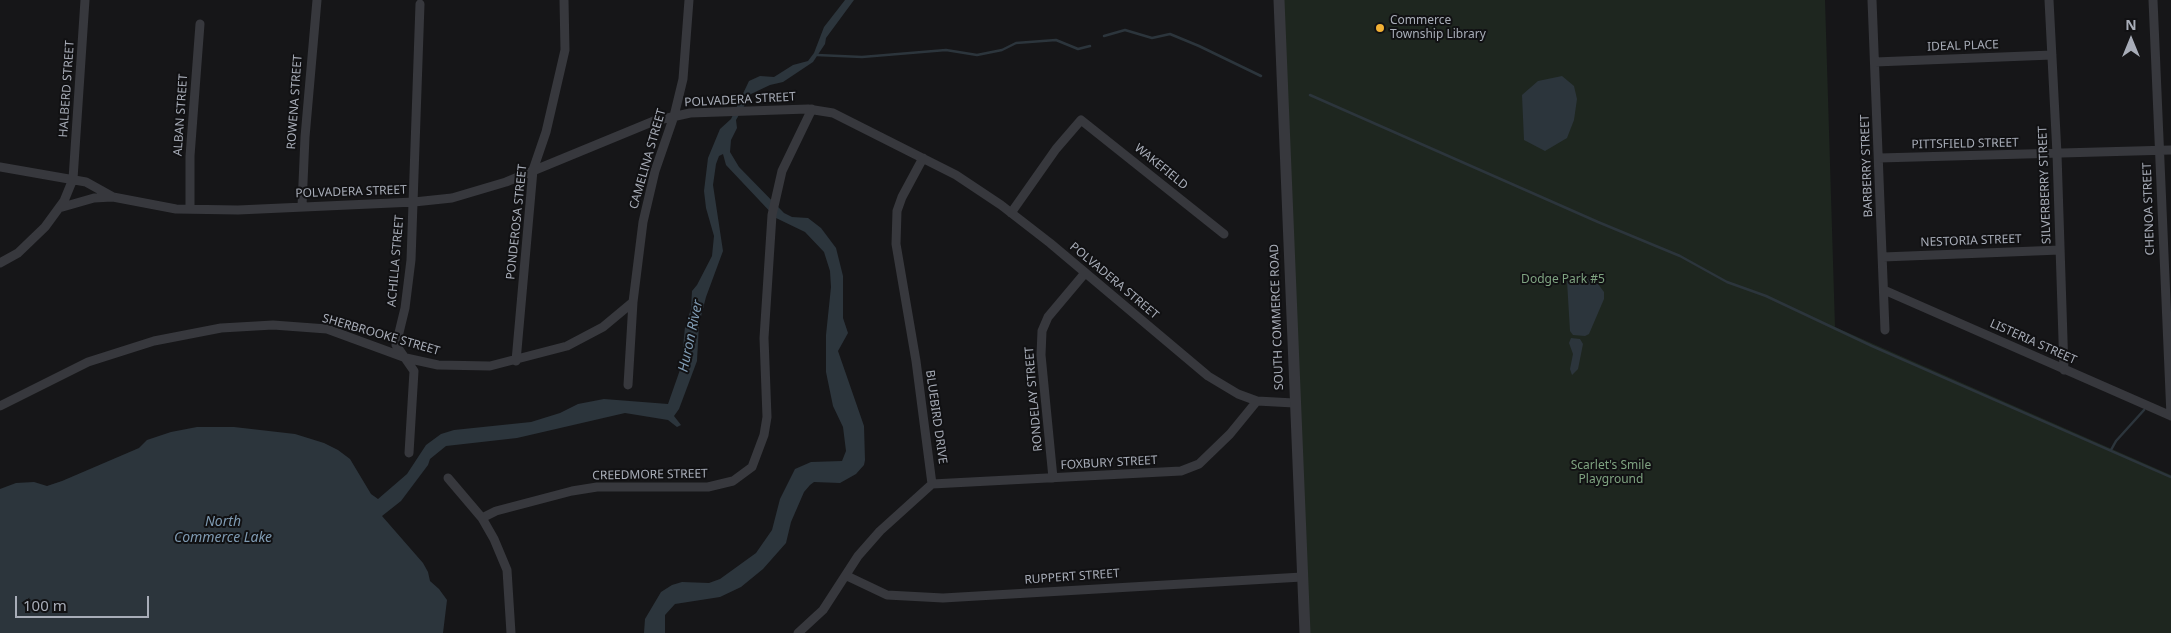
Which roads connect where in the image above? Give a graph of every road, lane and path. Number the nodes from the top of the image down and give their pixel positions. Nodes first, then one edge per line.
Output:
1 (85, 0) edge
2 (317, 0) edge
3 (564, 0) edge
4 (689, 0) edge
5 (1279, 0) edge
6 (1872, 0) edge
7 (2049, 0) edge
8 (2153, 0) edge
9 (420, 4) dead end
10 (200, 24) dead end
11 (2052, 56) junction
12 (1875, 62) junction
13 (812, 109) junction
14 (674, 116) junction
15 (2159, 150) junction
16 (2171, 150) edge
17 (2057, 154) junction
18 (923, 158) junction
19 (1879, 158) junction
20 (0, 168) edge
21 (533, 170) junction
22 (73, 179) junction
23 (113, 197) junction
24 (414, 202) junction
25 (302, 206) junction
26 (59, 208) junction
27 (190, 209) junction
28 (1011, 213) junction
29 (1224, 234) dead end
30 (2060, 250) junction
31 (1883, 257) junction
32 (0, 263) edge
33 (1085, 273) junction
34 (1884, 290) junction
35 (633, 302) junction
36 (1885, 330) dead end
37 (406, 358) junction
38 (516, 360) junction
39 (2064, 370) junction
40 (628, 385) dead end
41 (1257, 401) junction
42 (1294, 403) junction
43 (0, 406) edge
44 (2171, 416) edge
45 (409, 453) dead end
46 (448, 478) dead end
47 (1053, 478) junction
48 (932, 484) junction
49 (482, 518) junction
50 (847, 576) junction
51 (1302, 577) junction
52 (512, 633) edge
53 (798, 633) edge
54 (1305, 633) edge

1 - 22 street, HALBERD STREET
2 - 25 street, ROWENA STREET
3 - 21 street, PONDEROSA STREET
4 - 14 street, CAMELINA STREET
5 - 42 street, SOUTH COMMERCE ROAD
6 - 12 street, BARBERRY STREET
7 - 11 street, SILVERBERRY STREET
8 - 15 street, CHENOA STREET
9 - 24 street, ACHILLA STREET
10 - 27 street, ALBAN STREET
11 - 12 street, IDEAL PLACE
11 - 17 street, SILVERBERRY STREET
12 - 19 street, BARBERRY STREET
13 - 14 street, POLVADERA STREET
13 - 18 street, POLVADERA STREET
13 - 49 street, CREEDMORE STREET
14 - 21 street, POLVADERA STREET
14 - 35 street, CAMELINA STREET
15 - 16 street, PITTSFIELD STREET
15 - 17 street, PITTSFIELD STREET
15 - 44 street, CHENOA STREET
17 - 19 street, PITTSFIELD STREET
17 - 30 street, SILVERBERRY STREET
18 - 28 street, POLVADERA STREET
18 - 48 street, BLUEBIRD DRIVE
19 - 31 street, BARBERRY STREET
20 - 22 street, POLVADERA STREET
21 - 24 street, POLVADERA STREET
21 - 38 street, PONDEROSA STREET
22 - 23 street, POLVADERA STREET
22 - 26 street
23 - 26 street, POLVADERA STREET
23 - 27 street, POLVADERA STREET
24 - 25 street, POLVADERA STREET
24 - 37 street, ACHILLA STREET
25 - 27 street, POLVADERA STREET
26 - 32 street
28 - 29 street, WAKEFIELD
28 - 33 street, POLVADERA STREET
30 - 31 street, NESTORIA STREET
30 - 39 street, SILVERBERRY STREET
31 - 34 street, BARBERRY STREET
33 - 41 street, POLVADERA STREET
33 - 47 street, RONDELAY STREET
34 - 36 street, BARBERRY STREET
34 - 39 street, LISTERIA STREET
35 - 38 street, SHERBROOKE STREET
35 - 40 street, CAMELINA STREET
37 - 38 street, SHERBROOKE STREET
37 - 43 street, SHERBROOKE STREET
37 - 45 street, ACHILLA STREET
39 - 44 street, LISTERIA STREET
41 - 42 street, POLVADERA STREET
41 - 47 street, FOXBURY STREET
42 - 51 street, SOUTH COMMERCE ROAD
46 - 49 street
47 - 48 street, FOXBURY STREET
48 - 50 street
49 - 52 street
50 - 51 street, RUPPERT STREET
50 - 53 street
51 - 54 street, SOUTH COMMERCE ROAD

